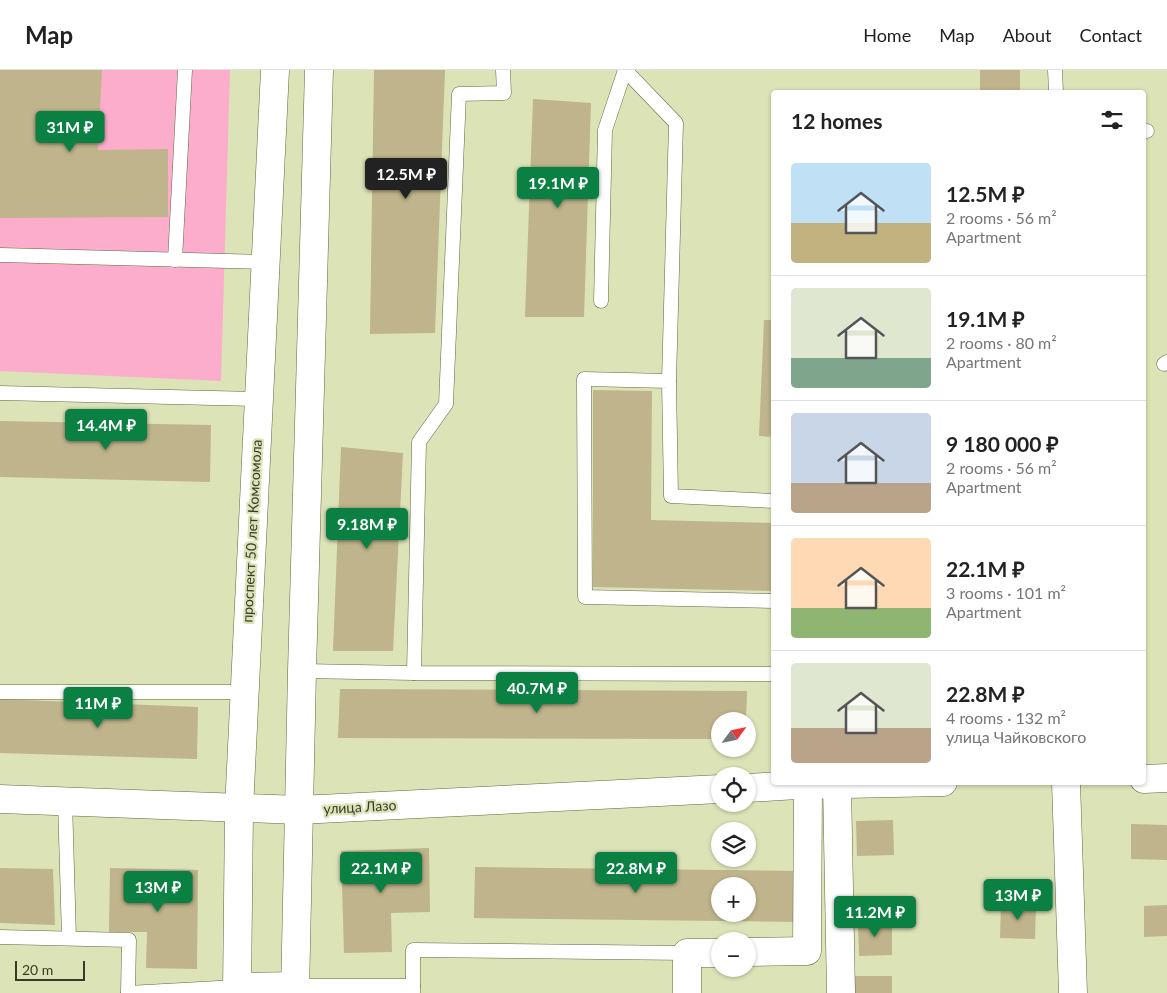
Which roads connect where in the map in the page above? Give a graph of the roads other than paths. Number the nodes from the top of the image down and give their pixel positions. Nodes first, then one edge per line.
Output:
1 (185, 70) edge
2 (275, 70) edge
3 (319, 70) edge
4 (503, 70) edge
5 (625, 70) edge
6 (1056, 70) edge
7 (1056, 90) edge
8 (0, 255) edge
9 (175, 260) junction
10 (265, 262) junction
11 (601, 301) dead end
12 (669, 381) junction
13 (0, 393) edge
14 (259, 399) junction
15 (771, 501) edge
16 (771, 601) edge
17 (302, 671) junction
18 (414, 673) junction
19 (771, 674) edge
20 (0, 692) edge
21 (244, 692) junction
22 (1167, 778) edge
23 (1146, 779) edge
24 (788, 785) edge
25 (801, 785) edge
26 (837, 785) edge
27 (1066, 785) edge
28 (756, 787) edge
29 (711, 789) edge
30 (0, 799) edge
31 (64, 801) junction
32 (239, 809) junction
33 (299, 810) junction
34 (0, 937) edge
35 (69, 938) junction
36 (711, 952) edge
37 (756, 952) edge
38 (687, 953) junction
39 (413, 989) edge
40 (237, 990) edge
41 (295, 990) edge
42 (128, 993) edge
43 (688, 993) edge
44 (841, 993) edge
45 (1073, 993) edge

1 - 9 lane
2 - 10 main road, проспект 50 лет Комсомола
3 - 17 main road
4 - 18 lane
5 - 11 lane
5 - 12 lane
6 - 7 lane
8 - 9 lane
9 - 10 lane
10 - 14 main road, проспект 50 лет Комсомола
12 - 15 lane
12 - 16 lane
13 - 14 lane
14 - 21 main road, проспект 50 лет Комсомола
17 - 18 lane
17 - 33 main road
18 - 19 lane
20 - 21 lane
21 - 32 main road, проспект 50 лет Комсомола
22 - 23 main road
24 - 28 main road
25 - 37 main road
26 - 44 main road
27 - 45 main road
29 - 33 main road, улица Лазо
30 - 31 main road, улица Лазо
31 - 32 main road, улица Лазо
31 - 35 lane
32 - 33 main road, улица Лазо
32 - 40 main road, проспект 50 лет Комсомола
33 - 41 main road
34 - 35 lane
35 - 42 lane
36 - 38 main road
38 - 39 lane
38 - 43 main road
39 - 41 lane
40 - 41 main road
40 - 42 lane

